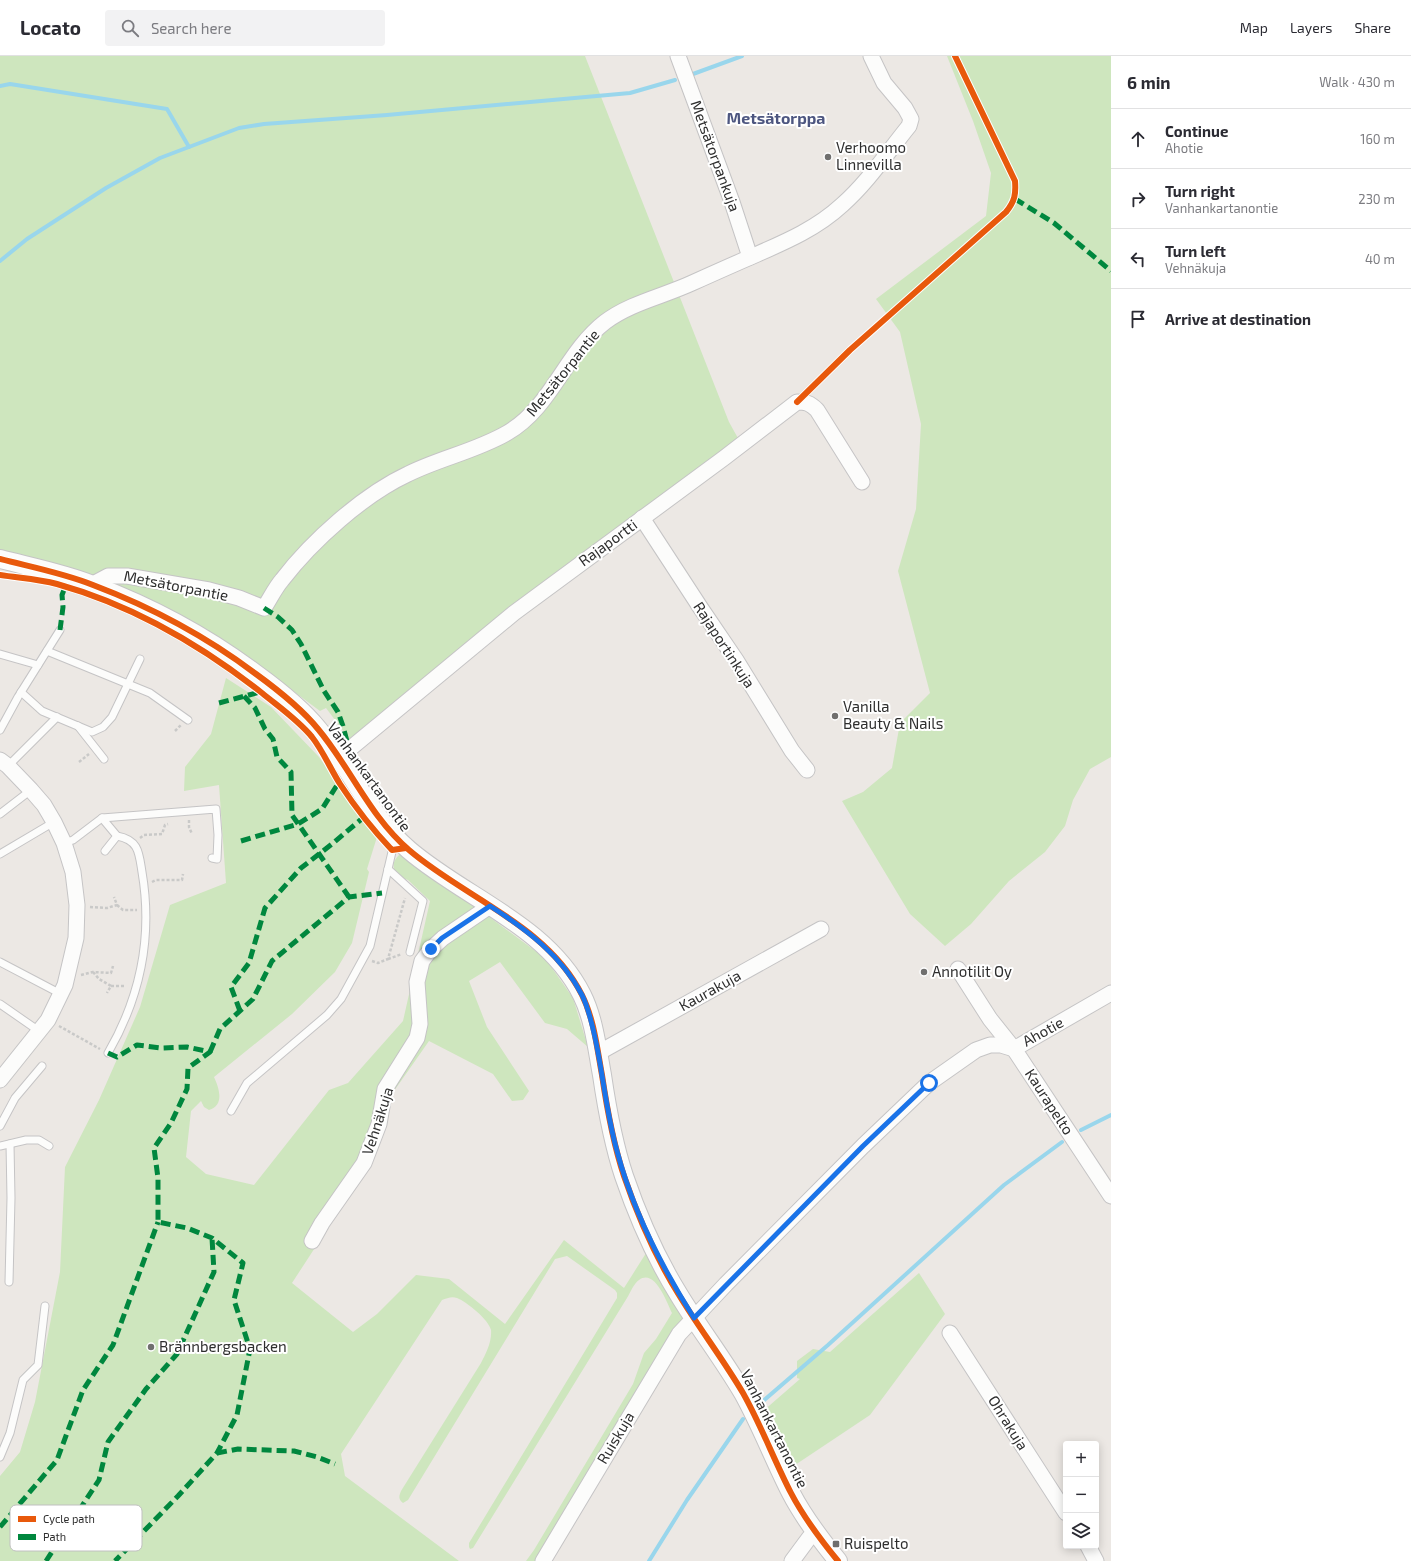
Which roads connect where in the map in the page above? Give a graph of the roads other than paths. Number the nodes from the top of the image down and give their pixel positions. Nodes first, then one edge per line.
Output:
1 (678, 56) edge
2 (871, 56) edge
3 (750, 257) junction
4 (862, 482) dead end
5 (642, 518) junction
6 (0, 560) edge
7 (93, 584) junction
8 (60, 630) dead end
9 (47, 651) junction
10 (0, 654) edge
11 (140, 660) dead end
12 (38, 665) junction
13 (129, 683) junction
14 (21, 692) junction
15 (57, 717) junction
16 (188, 720) dead end
17 (78, 726) junction
18 (0, 730) edge
19 (340, 757) junction
20 (104, 759) dead end
21 (4, 763) edge
22 (808, 770) dead end
23 (31, 790) junction
24 (0, 814) edge
25 (102, 818) junction
26 (54, 822) junction
27 (117, 836) junction
28 (396, 837) junction
29 (64, 843) junction
30 (105, 851) dead end
31 (0, 854) edge
32 (212, 858) dead end
33 (388, 869) junction
34 (490, 906) junction
35 (821, 929) dead end
36 (410, 952) road end
37 (0, 962) edge
38 (958, 969) dead end
39 (61, 994) junction
40 (1111, 994) edge
41 (0, 1004) edge
42 (990, 1019) junction
43 (39, 1031) junction
44 (1014, 1048) junction
45 (976, 1050) junction
46 (108, 1053) road end
47 (598, 1053) junction
48 (42, 1066) dead end
49 (0, 1080) edge
50 (231, 1111) dead end
51 (0, 1126) edge
52 (10, 1144) junction
53 (0, 1146) edge
54 (49, 1146) dead end
55 (1111, 1196) edge
56 (312, 1241) dead end
57 (9, 1282) dead end
58 (45, 1306) dead end
59 (694, 1318) junction
60 (950, 1333) dead end
61 (0, 1457) edge
62 (1063, 1508) edge
63 (815, 1534) junction
64 (1090, 1549) edge
65 (543, 1561) edge
66 (792, 1561) edge
67 (838, 1561) edge
68 (1096, 1561) edge

1 - 3 street, Metsätorpankuja
2 - 3 street, Metsätorpantie
3 - 7 street, Metsätorpantie
4 - 5 street, Rajaportti
5 - 19 street, Rajaportti
5 - 22 street, Rajaportinkuja
6 - 7 street, Vanhankartanontie
7 - 19 street, Vanhankartanontie
8 - 9 lane
9 - 12 lane
9 - 13 lane
10 - 12 lane
11 - 13 lane
12 - 14 lane
13 - 16 lane
13 - 17 lane
14 - 15 lane
14 - 18 lane
15 - 17 lane
15 - 21 lane
17 - 20 lane
19 - 28 street, Vanhankartanontie
21 - 23 street
23 - 24 lane
23 - 26 street
25 - 27 lane
25 - 29 lane
25 - 32 lane
26 - 29 street
26 - 31 lane
27 - 30 lane
27 - 46 lane
28 - 33 lane
28 - 34 street, Vanhankartanontie
29 - 39 street
33 - 36 lane
33 - 50 lane
34 - 47 street, Vanhankartanontie
34 - 56 street, Vehnäkuja
35 - 47 street, Kaurakuja
37 - 39 lane
38 - 42 street, Kaurapelto
39 - 43 street
40 - 44 street, Ahotie
41 - 43 lane
42 - 44 street, Kaurapelto
42 - 45 street
43 - 49 street
44 - 45 street, Ahotie
44 - 55 street, Kaurapelto
45 - 59 street, Ahotie
47 - 59 street, Vanhankartanontie
48 - 51 lane
52 - 53 lane
52 - 54 lane
52 - 57 lane
58 - 61 lane
59 - 63 street, Vanhankartanontie
59 - 65 street, Ruiskuja
60 - 62 street, Ohrakuja
63 - 66 street
63 - 67 street, Vanhankartanontie
64 - 68 street

